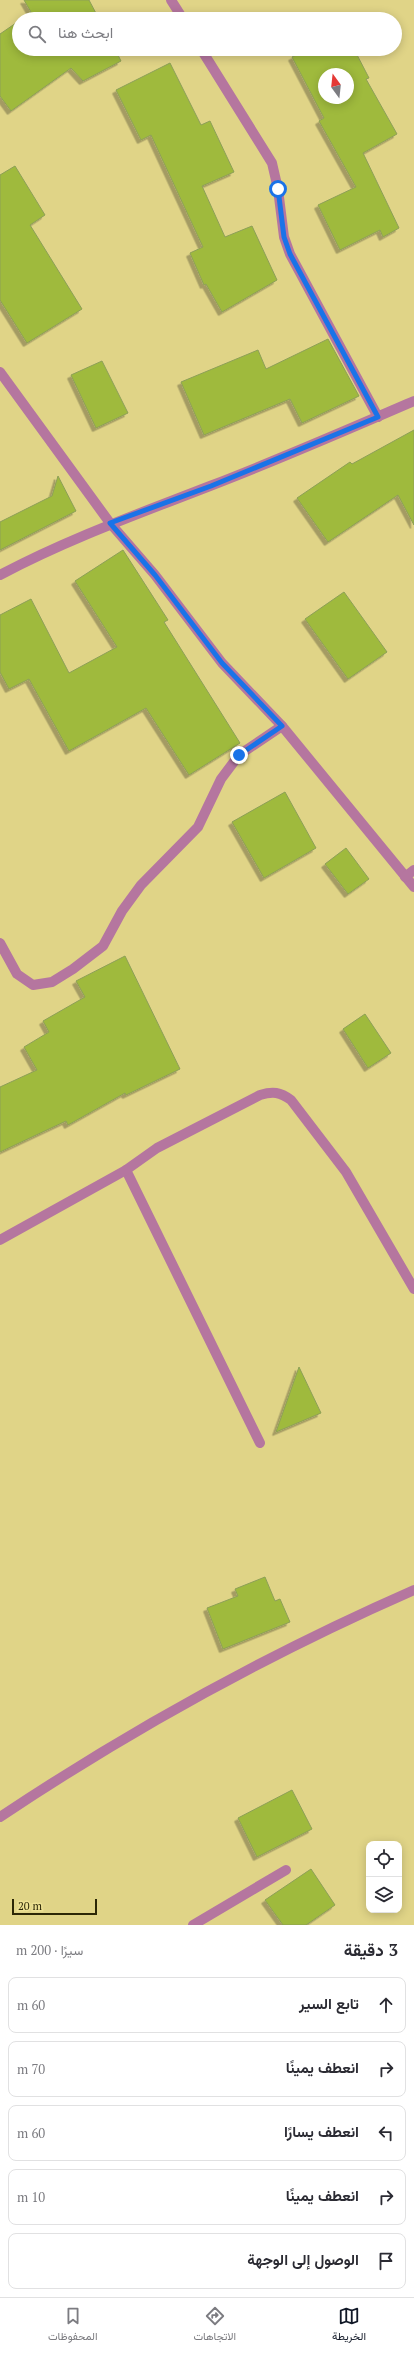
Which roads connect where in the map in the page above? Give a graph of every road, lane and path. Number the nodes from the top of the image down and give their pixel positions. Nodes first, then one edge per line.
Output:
1 (171, 0) edge
2 (179, 12) edge
3 (205, 56) edge
4 (0, 372) edge
5 (414, 401) edge
6 (378, 417) junction
7 (110, 523) junction
8 (0, 575) edge
9 (282, 726) junction
10 (414, 870) edge
11 (405, 877) junction
12 (414, 887) edge
13 (0, 942) edge
14 (126, 1170) junction
15 (0, 1240) edge
16 (414, 1289) edge
17 (260, 1443) dead end
18 (414, 1590) edge
19 (0, 1817) edge
20 (286, 1870) dead end
21 (193, 1925) edge

1 - 2 street
3 - 6 street
4 - 7 street
5 - 6 street
6 - 7 street
7 - 8 street
7 - 9 street
9 - 11 street
9 - 13 street
10 - 11 street
11 - 12 street
14 - 15 street
14 - 16 street
14 - 17 street
18 - 19 street
20 - 21 street

